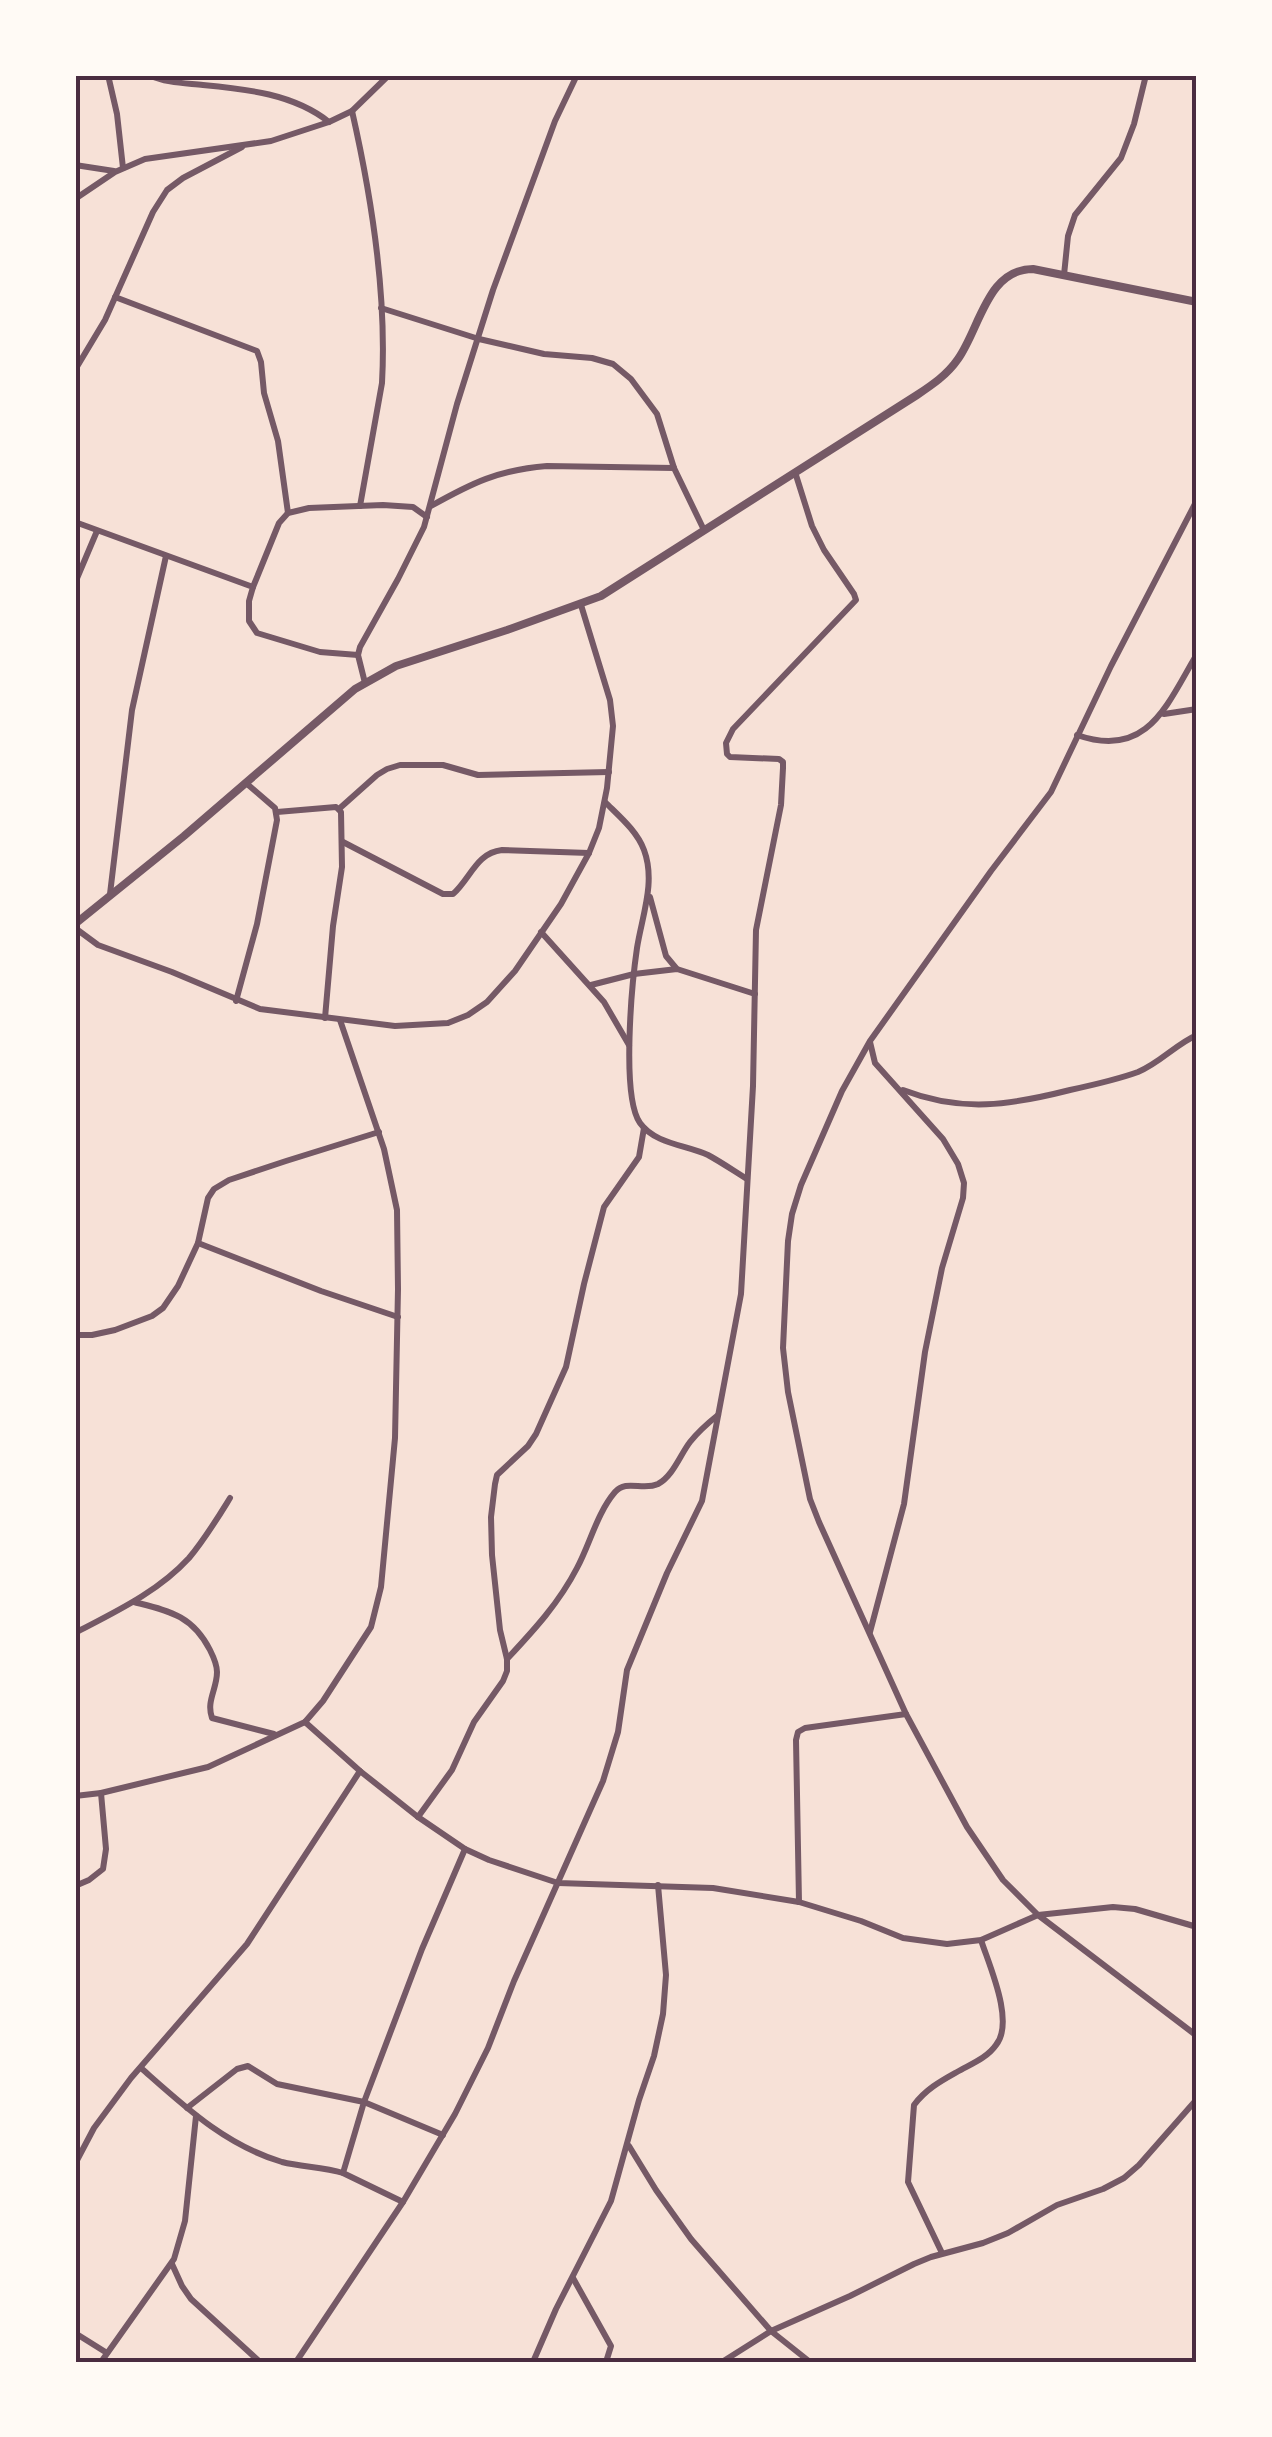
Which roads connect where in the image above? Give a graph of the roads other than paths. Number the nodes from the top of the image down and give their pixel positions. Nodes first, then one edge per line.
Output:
1 (108, 75) edge
2 (149, 75) edge
3 (379, 75) edge
4 (389, 75) edge
5 (576, 75) edge
6 (1146, 75) edge
7 (379, 84) junction
8 (352, 111) junction
9 (329, 122) junction
10 (244, 146) junction
11 (75, 165) edge
12 (119, 170) junction
13 (75, 199) edge
14 (1064, 275) junction
15 (116, 297) junction
16 (1197, 302) edge
17 (380, 308) junction
18 (479, 339) junction
19 (75, 370) edge
20 (674, 468) junction
21 (795, 472) junction
22 (1197, 500) edge
23 (360, 506) junction
24 (430, 507) junction
25 (288, 513) junction
26 (427, 516) junction
27 (75, 522) edge
28 (704, 530) junction
29 (98, 531) junction
30 (166, 556) junction
31 (75, 583) edge
32 (253, 587) junction
33 (581, 605) junction
34 (358, 654) junction
35 (1197, 654) edge
36 (365, 683) junction
37 (1197, 709) edge
38 (1163, 714) junction
39 (1077, 734) junction
40 (608, 772) junction
41 (246, 782) junction
42 (605, 802) junction
43 (340, 808) junction
44 (276, 812) junction
45 (342, 842) junction
46 (590, 854) junction
47 (1197, 862) edge
48 (1197, 876) edge
49 (648, 890) junction
50 (110, 894) junction
51 (75, 926) edge
52 (542, 932) junction
53 (677, 969) junction
54 (634, 974) junction
55 (591, 985) junction
56 (755, 994) junction
57 (236, 1000) junction
58 (325, 1018) junction
59 (340, 1020) junction
60 (1197, 1036) edge
61 (870, 1041) junction
62 (630, 1047) junction
63 (898, 1088) junction
64 (644, 1128) junction
65 (379, 1132) junction
66 (748, 1180) junction
67 (198, 1243) junction
68 (398, 1317) junction
69 (75, 1335) edge
70 (720, 1413) junction
71 (230, 1498) dead end
72 (134, 1602) junction
73 (75, 1633) edge
74 (870, 1633) junction
75 (507, 1659) junction
76 (906, 1714) junction
77 (305, 1722) junction
78 (275, 1734) junction
79 (360, 1771) junction
80 (101, 1792) junction
81 (75, 1796) edge
82 (418, 1817) junction
83 (466, 1849) junction
84 (558, 1882) junction
85 (658, 1884) junction
86 (75, 1886) edge
87 (799, 1902) junction
88 (1038, 1916) junction
89 (1197, 1927) edge
90 (981, 1940) junction
91 (1197, 2036) edge
92 (140, 2067) junction
93 (1197, 2099) edge
94 (364, 2102) junction
95 (187, 2108) junction
96 (196, 2116) junction
97 (443, 2135) junction
98 (628, 2146) junction
99 (75, 2164) edge
100 (343, 2173) junction
101 (403, 2202) junction
102 (942, 2253) junction
103 (172, 2262) junction
104 (573, 2277) junction
105 (772, 2331) junction
106 (75, 2333) edge
107 (107, 2353) junction
108 (101, 2362) edge
109 (260, 2362) edge
110 (296, 2362) edge
111 (533, 2362) edge
112 (606, 2362) edge
113 (722, 2362) edge
114 (810, 2362) edge

1 - 12 street
2 - 9 street
3 - 7 street
4 - 7 street
5 - 18 street
6 - 14 street
7 - 8 street
8 - 9 street
8 - 17 street
9 - 10 street
10 - 12 street
10 - 15 street
11 - 12 street
12 - 13 street
14 - 16 street
14 - 21 street
15 - 19 street
15 - 25 street
17 - 18 street
17 - 23 street
18 - 20 street
18 - 24 street
20 - 24 street
20 - 28 street
21 - 28 street
21 - 56 street
22 - 39 street
23 - 25 street
23 - 26 street
24 - 26 street
25 - 32 street
26 - 34 street
27 - 29 street
28 - 33 street
29 - 30 street
29 - 31 street
30 - 32 street
30 - 50 street
32 - 34 street
33 - 36 street
33 - 40 street
34 - 36 street
35 - 38 street
36 - 41 street
37 - 38 street
38 - 39 street
39 - 61 street
40 - 42 street
40 - 43 street
41 - 44 street
41 - 50 street
42 - 46 street
42 - 49 street
43 - 44 street
43 - 45 street
44 - 57 street
45 - 46 street
45 - 58 street
46 - 52 street
47 - 48 street
49 - 53 street
49 - 54 street
50 - 51 street
51 - 57 street
52 - 55 street
52 - 59 street
53 - 54 street
53 - 56 street
54 - 55 street
54 - 62 street
55 - 62 street
56 - 66 street
57 - 58 street
58 - 59 street
59 - 65 street
60 - 63 street
61 - 63 street
61 - 74 street
62 - 64 street
63 - 74 street
64 - 66 street
64 - 75 street
65 - 67 street
65 - 68 street
66 - 70 street
67 - 68 street
67 - 69 street
68 - 77 street
70 - 75 street
70 - 84 street
71 - 72 street
72 - 73 street
72 - 78 street
74 - 76 street
75 - 82 street
76 - 87 street
76 - 88 street
77 - 78 street
77 - 79 street
78 - 80 street
79 - 82 street
79 - 92 street
80 - 81 street
80 - 86 street
82 - 83 street
83 - 84 street
83 - 94 street
84 - 85 street
84 - 97 street
85 - 87 street
85 - 98 street
87 - 90 street
88 - 89 street
88 - 90 street
88 - 91 street
90 - 102 street
92 - 95 street
92 - 99 street
93 - 102 street
94 - 95 street
94 - 97 street
94 - 100 street
95 - 96 street
96 - 100 street
96 - 103 street
97 - 101 street
98 - 104 street
98 - 105 street
100 - 101 street
101 - 110 street
102 - 105 street
103 - 107 street
103 - 109 street
104 - 111 street
104 - 112 street
105 - 113 street
105 - 114 street
106 - 107 street
107 - 108 street

